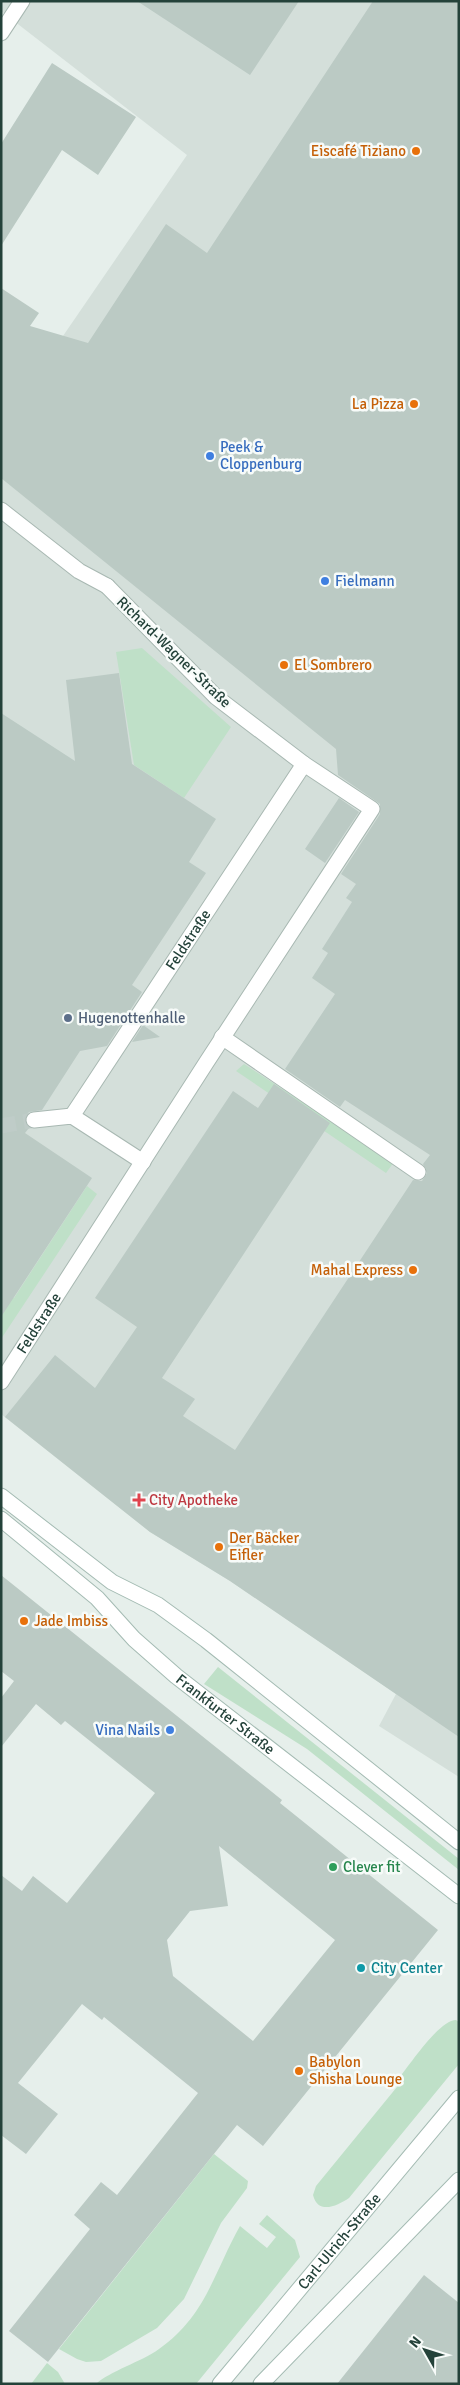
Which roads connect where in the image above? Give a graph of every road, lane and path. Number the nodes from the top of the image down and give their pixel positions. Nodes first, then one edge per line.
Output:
1 (22, 1) edge
2 (1, 33) edge
3 (1, 510) edge
4 (304, 764) junction
5 (372, 809) joint
6 (222, 1038) junction
7 (72, 1116) junction
8 (34, 1120) tunnel mouth
9 (143, 1162) junction
10 (418, 1172) dead end
11 (1, 1382) edge
12 (1, 1496) edge
13 (1, 1519) edge
14 (459, 1842) edge
15 (459, 1896) edge
16 (459, 2098) edge
17 (459, 2180) edge
18 (220, 2384) edge
19 (261, 2384) edge

1 - 2 street
3 - 4 street, Richard-Wagner-Straße
4 - 5 street, Richard-Wagner-Straße
4 - 7 street, Feldstraße
5 - 6 street, Feldstraße
6 - 9 street, Feldstraße
6 - 10 street
7 - 8 street
7 - 9 street
9 - 11 street, Feldstraße
12 - 14 street
13 - 15 street, Frankfurter Straße
16 - 18 street, Carl-Ulrich-Straße
17 - 19 street

